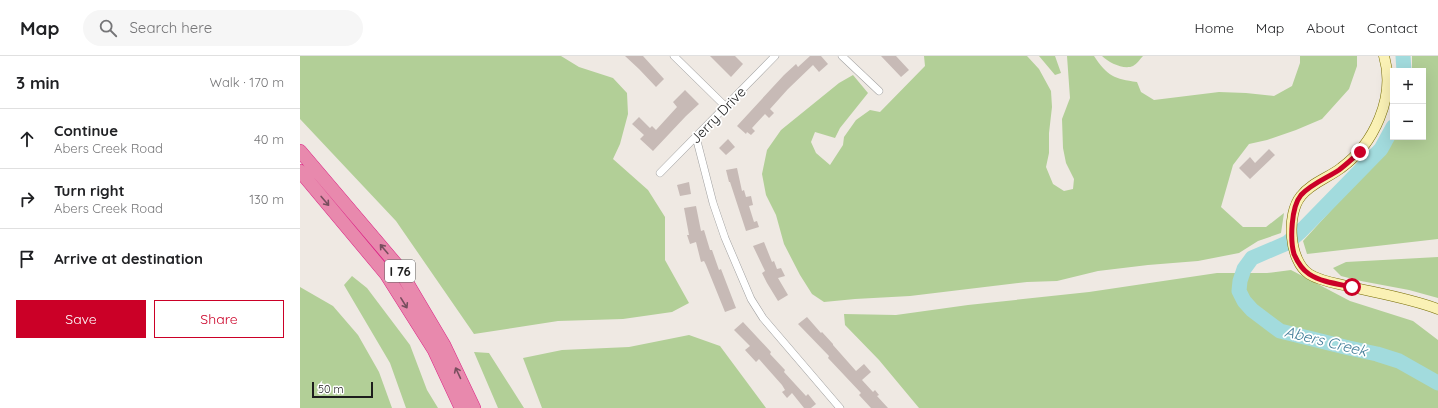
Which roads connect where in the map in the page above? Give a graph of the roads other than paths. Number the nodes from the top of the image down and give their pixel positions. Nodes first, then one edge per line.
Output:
1 (674, 56) edge
2 (775, 56) edge
3 (842, 56) edge
4 (1384, 56) edge
5 (879, 91) dead end
6 (725, 106) junction
7 (696, 137) junction
8 (300, 151) edge
9 (300, 171) edge
10 (660, 173) dead end
11 (1438, 309) edge
12 (461, 408) edge
13 (474, 408) edge
14 (840, 408) edge

1 - 6 street
2 - 6 street, Jerry Drive
3 - 5 street
4 - 11 street
6 - 7 street, Jerry Drive
7 - 10 street, Jerry Drive
7 - 14 street
13 -> 8 highway, I 76
9 -> 12 highway, I 76

